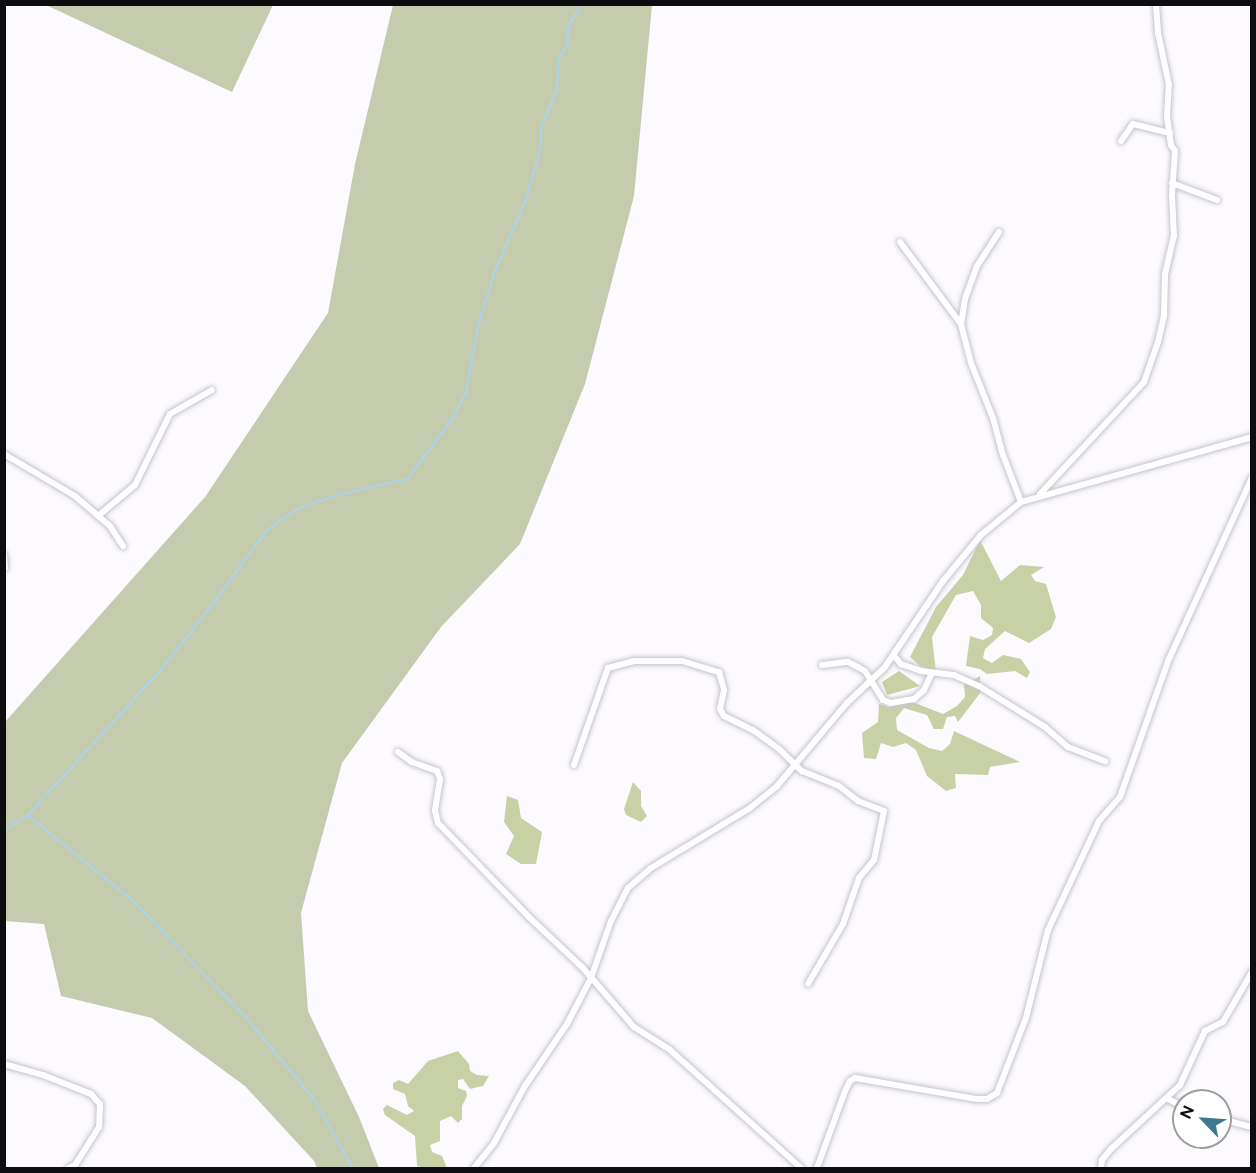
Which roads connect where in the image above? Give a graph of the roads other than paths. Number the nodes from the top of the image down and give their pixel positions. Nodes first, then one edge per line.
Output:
1 (1156, 4) edge
2 (1170, 133) junction
3 (1121, 141) dead end
4 (1172, 183) junction
5 (1218, 200) dead end
6 (999, 232) dead end
7 (900, 242) dead end
8 (961, 324) junction
9 (212, 390) dead end
10 (1251, 437) edge
11 (5, 455) edge
12 (1251, 478) edge
13 (1038, 497) junction
14 (1021, 502) junction
15 (98, 516) junction
16 (123, 546) dead end
17 (4, 555) edge
18 (5, 568) edge
19 (894, 656) junction
20 (822, 664) dead end
21 (932, 673) junction
22 (872, 681) junction
23 (398, 752) dead end
24 (1105, 761) dead end
25 (574, 765) dead end
26 (794, 766) junction
27 (1251, 972) edge
28 (591, 978) junction
29 (808, 984) dead end
30 (4, 1064) edge
31 (1168, 1099) junction
32 (1172, 1101) edge
33 (1232, 1122) edge
34 (1251, 1128) edge
35 (69, 1168) edge
36 (474, 1168) edge
37 (801, 1168) edge
38 (817, 1168) edge
39 (1101, 1168) edge

1 - 2 street
2 - 3 street
2 - 4 street
4 - 5 street
4 - 13 street
6 - 8 street
7 - 8 street
8 - 14 street
9 - 15 street
10 - 13 street
11 - 15 street
12 - 38 street
13 - 14 street
14 - 19 street
15 - 16 street
17 - 18 street
19 - 21 street
19 - 22 street
20 - 22 street
21 - 22 street
21 - 24 street
22 - 26 street
23 - 28 street
25 - 26 street
26 - 28 street
26 - 29 street
27 - 31 street
28 - 36 street
28 - 37 street
30 - 35 street
31 - 32 street
31 - 39 street
33 - 34 street

